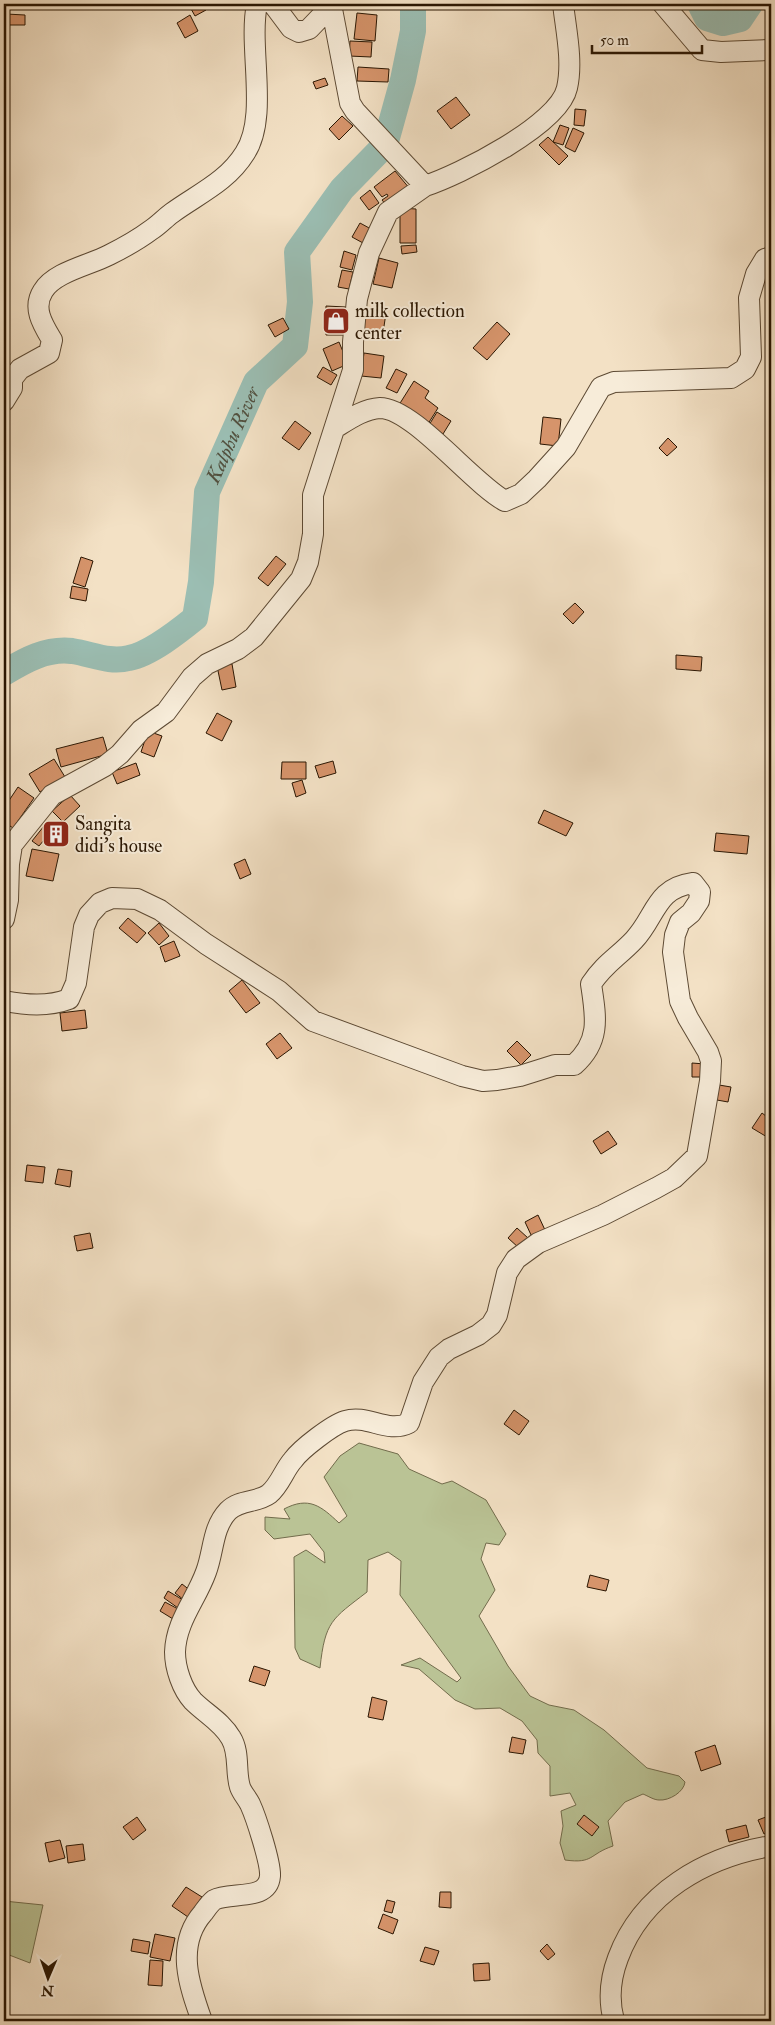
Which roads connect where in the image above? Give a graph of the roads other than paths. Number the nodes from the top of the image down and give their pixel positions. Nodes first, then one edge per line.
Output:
1 (257, 4) edge
2 (273, 4) edge
3 (331, 4) edge
4 (563, 4) edge
5 (662, 4) edge
6 (771, 50) edge
7 (425, 186) junction
8 (771, 257) edge
9 (4, 401) edge
10 (335, 428) junction
11 (4, 919) edge
12 (4, 1001) edge
13 (771, 1846) edge
14 (202, 2021) edge
15 (614, 2021) edge

1 - 9 street
2 - 3 street
3 - 7 street
4 - 7 street
5 - 6 street
7 - 10 street
8 - 10 street
10 - 11 street
12 - 14 street
13 - 15 street

